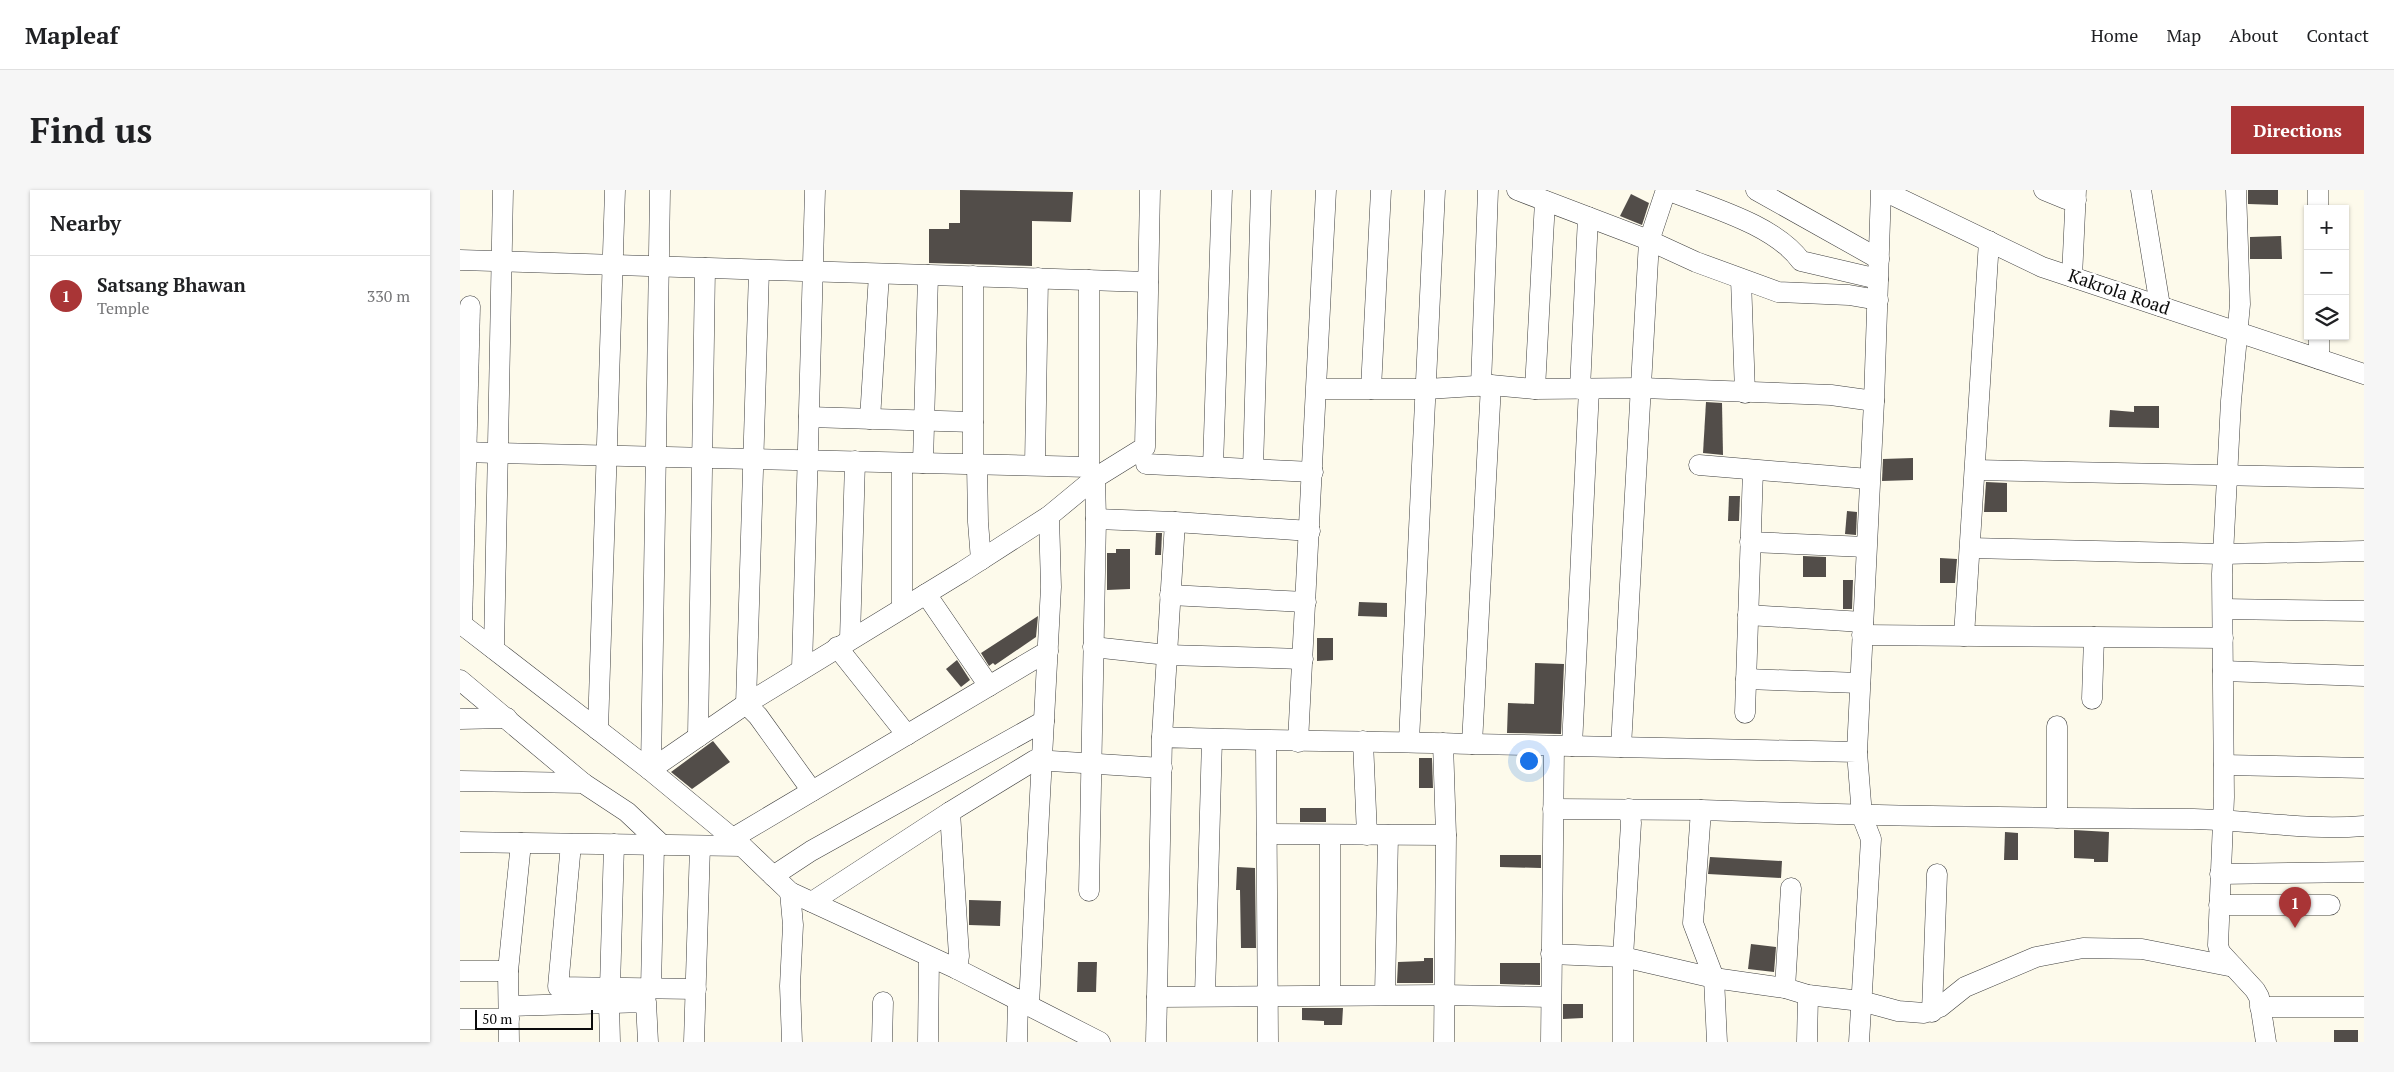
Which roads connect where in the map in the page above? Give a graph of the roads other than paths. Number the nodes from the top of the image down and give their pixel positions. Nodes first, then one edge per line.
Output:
1 (503, 190) edge
2 (614, 190) edge
3 (660, 190) edge
4 (815, 190) edge
5 (1150, 190) edge
6 (1222, 190) edge
7 (1261, 190) edge
8 (1326, 190) edge
9 (1381, 190) edge
10 (1435, 190) edge
11 (1488, 190) edge
12 (1517, 190) edge
13 (1666, 190) edge
14 (1756, 190) edge
15 (1882, 190) edge
16 (2044, 190) edge
17 (2141, 190) edge
18 (2236, 190) edge
19 (2318, 190) edge
20 (2076, 195) edge
21 (1545, 200) junction
22 (2318, 205) edge
23 (1588, 217) junction
24 (1649, 241) junction
25 (1989, 241) junction
26 (460, 260) edge
27 (502, 262) junction
28 (612, 265) junction
29 (658, 267) junction
30 (705, 268) junction
31 (1879, 269) junction
32 (759, 270) junction
33 (813, 271) junction
34 (879, 274) junction
35 (928, 275) junction
36 (973, 276) junction
37 (2072, 276) junction
38 (1038, 278) junction
39 (1741, 279) junction
40 (1089, 280) junction
41 (1148, 282) junction
42 (1878, 300) junction
43 (470, 306) dead end
44 (2160, 306) junction
45 (2236, 332) junction
46 (2319, 340) edge
47 (2319, 360) junction
48 (2364, 374) edge
49 (1486, 385) junction
50 (1642, 388) junction
51 (1317, 389) junction
52 (1371, 389) junction
53 (1427, 389) junction
54 (1535, 389) junction
55 (1584, 389) junction
56 (1745, 392) junction
57 (1874, 401) junction
58 (809, 417) junction
59 (870, 419) junction
60 (924, 420) junction
61 (973, 422) junction
62 (462, 453) edge
63 (498, 453) junction
64 (606, 456) junction
65 (656, 457) junction
66 (700, 458) junction
67 (753, 459) junction
68 (808, 460) junction
69 (855, 462) junction
70 (902, 462) junction
71 (923, 463) junction
72 (975, 464) junction
73 (1146, 464) dead end
74 (1035, 465) junction
75 (1699, 465) dead end
76 (1213, 467) junction
77 (1253, 469) junction
78 (1753, 470) junction
79 (1975, 470) junction
80 (1092, 472) junction
81 (1313, 472) junction
82 (2227, 474) junction
83 (2364, 478) edge
84 (1869, 479) junction
85 (1049, 516) junction
86 (1096, 519) junction
87 (1175, 522) junction
88 (1310, 531) junction
89 (1750, 542) junction
90 (1866, 547) junction
91 (1970, 548) junction
92 (2364, 551) edge
93 (2223, 554) junction
94 (981, 560) junction
95 (926, 594) junction
96 (1170, 595) junction
97 (1306, 602) junction
98 (902, 608) junction
99 (2223, 610) junction
100 (2364, 611) edge
101 (1748, 615) junction
102 (461, 624) edge
103 (1862, 629) junction
104 (1964, 636) junction
105 (2094, 637) junction
106 (2223, 638) junction
107 (844, 643) junction
108 (1093, 648) junction
109 (494, 649) junction
110 (1048, 651) junction
111 (1167, 655) junction
112 (1303, 659) junction
113 (802, 669) junction
114 (2223, 671) junction
115 (2364, 676) edge
116 (460, 680) edge
117 (1746, 680) junction
118 (1860, 683) junction
119 (989, 686) junction
120 (2092, 700) dead end
121 (746, 704) junction
122 (1745, 713) dead end
123 (460, 718) edge
124 (507, 718) junction
125 (1044, 721) junction
126 (2057, 726) dead end
127 (598, 730) junction
128 (907, 735) junction
129 (698, 737) junction
130 (1162, 737) junction
131 (1212, 739) junction
132 (1266, 741) junction
133 (1363, 741) junction
134 (1409, 741) junction
135 (1298, 742) junction
136 (1443, 743) junction
137 (1472, 744) junction
138 (1563, 746) junction
139 (1621, 747) junction
140 (1857, 752) junction
141 (1043, 760) junction
142 (1091, 763) junction
143 (2224, 765) junction
144 (1162, 768) junction
145 (2364, 768) edge
146 (651, 769) junction
147 (460, 781) edge
148 (583, 783) junction
149 (812, 791) junction
150 (1553, 809) junction
151 (1629, 809) junction
152 (1701, 810) junction
153 (950, 812) junction
154 (1862, 816) junction
155 (2057, 818) junction
156 (2222, 819) junction
157 (2364, 826) edge
158 (1267, 834) junction
159 (1330, 835) junction
160 (1366, 835) junction
161 (1388, 835) junction
162 (1446, 835) junction
163 (460, 842) edge
164 (738, 842) junction
165 (521, 843) junction
166 (571, 844) junction
167 (614, 844) junction
168 (658, 845) junction
169 (700, 846) junction
170 (2364, 872) edge
171 (1938, 874) dead end
172 (2220, 874) junction
173 (773, 876) junction
174 (1791, 888) dead end
175 (790, 892) junction
176 (1089, 892) dead end
177 (812, 902) junction
178 (2219, 905) junction
179 (2330, 905) dead end
180 (1551, 954) junction
181 (1623, 956) junction
182 (930, 957) junction
183 (2234, 967) junction
184 (957, 969) junction
185 (460, 970) edge
186 (508, 971) junction
187 (1714, 978) junction
188 (1785, 988) junction
189 (652, 989) junction
190 (696, 989) junction
191 (1205, 995) junction
192 (1268, 995) junction
193 (1330, 995) junction
194 (1385, 995) junction
195 (1443, 995) junction
196 (1808, 995) junction
197 (610, 996) junction
198 (1157, 997) junction
199 (1550, 997) junction
200 (1861, 1001) junction
201 (883, 1002) dead end
202 (1023, 1002) junction
203 (2260, 1007) junction
204 (2364, 1007) edge
205 (509, 1012) junction
206 (1932, 1012) junction
207 (460, 1019) edge
208 (1067, 1034) edge
209 (509, 1042) edge
210 (610, 1042) edge
211 (648, 1042) edge
212 (694, 1042) edge
213 (792, 1042) edge
214 (882, 1042) edge
215 (928, 1042) edge
216 (1017, 1042) edge
217 (1100, 1042) edge
218 (1156, 1042) edge
219 (1268, 1042) edge
220 (1444, 1042) edge
221 (1551, 1042) edge
222 (1623, 1042) edge
223 (1717, 1042) edge
224 (1807, 1042) edge
225 (1859, 1042) edge
226 (2266, 1042) edge

1 - 27 street
2 - 28 street
3 - 29 street
4 - 33 street
5 - 41 street
6 - 76 street
7 - 77 street
8 - 51 street
9 - 52 street
10 - 53 street
11 - 49 street
12 - 21 street
13 - 24 street
13 - 31 street
14 - 31 street
15 - 25 street, Kakrola Road
15 - 31 street
16 - 20 street
17 - 44 street
18 - 45 street
19 - 22 street
20 - 37 street
21 - 23 street
21 - 54 street
23 - 24 street
23 - 55 street
24 - 39 street
24 - 50 street
25 - 37 street, Kakrola Road
25 - 79 street
26 - 27 street
27 - 28 street
27 - 63 street
28 - 29 street
28 - 64 street
29 - 30 street
29 - 65 street
30 - 32 street
30 - 66 street
31 - 42 street
32 - 33 street
32 - 67 street
33 - 34 street
33 - 58 street
34 - 35 street
34 - 59 street
35 - 36 street
35 - 60 street
36 - 38 street
36 - 61 street
37 - 44 street, Kakrola Road
38 - 40 street
38 - 74 street
39 - 42 street
39 - 56 street
40 - 41 street
40 - 80 street
41 - 80 street
42 - 57 street
43 - 62 street
44 - 45 street, Kakrola Road
45 - 47 street, Kakrola Road
45 - 82 street
46 - 47 street
47 - 48 street, Kakrola Road
49 - 53 street
49 - 54 street
49 - 137 street
50 - 55 street
50 - 56 street
50 - 139 street
51 - 52 street
51 - 81 street
52 - 53 street
53 - 134 street
54 - 55 street
55 - 138 street
56 - 57 street
57 - 84 street
58 - 59 street
58 - 68 street
59 - 60 street
60 - 61 street
60 - 71 street
61 - 72 street
62 - 63 street
62 - 102 street
63 - 64 street
63 - 109 street
64 - 65 street
64 - 127 street
65 - 66 street
65 - 146 street
66 - 67 street
66 - 129 street
67 - 68 street
67 - 121 street
68 - 69 street
68 - 113 street
69 - 70 street
69 - 107 street
70 - 71 street
70 - 98 street
71 - 72 street
72 - 74 street
72 - 94 street
73 - 76 street
74 - 80 street
75 - 78 street
76 - 77 street
77 - 81 street
78 - 84 street
78 - 89 street
79 - 82 street
79 - 91 street
80 - 85 street
80 - 86 street
81 - 88 street
82 - 83 street
82 - 93 street
84 - 90 street
85 - 94 street
85 - 110 street
86 - 87 street
86 - 108 street
87 - 88 street
87 - 96 street
88 - 97 street
89 - 90 street
89 - 101 street
90 - 103 street
91 - 93 street
91 - 104 street
92 - 93 street
93 - 99 street
94 - 95 street
95 - 98 street
95 - 119 street
96 - 97 street
96 - 111 street
97 - 112 street
98 - 107 street
99 - 100 street
99 - 106 street
101 - 103 street
101 - 117 street
102 - 109 street
103 - 104 street
103 - 118 street
104 - 105 street
105 - 106 street
105 - 120 street
106 - 114 street
107 - 113 street
107 - 128 street
108 - 111 street
108 - 142 street
109 - 127 street
110 - 119 street
110 - 125 street
111 - 112 street
111 - 130 street
112 - 135 street
113 - 121 street
114 - 115 street
114 - 143 street
116 - 124 street
117 - 118 street
117 - 122 street
118 - 140 street
119 - 128 street
121 - 129 street
121 - 149 street
123 - 124 street
124 - 148 street
125 - 141 street
125 - 173 street
126 - 155 street
127 - 146 street
128 - 149 street
129 - 146 street
130 - 131 street
130 - 144 street
131 - 132 street
131 - 191 street
132 - 135 street
132 - 158 street
133 - 134 street
133 - 135 street
133 - 160 street
134 - 136 street
136 - 137 street
136 - 162 street
137 - 138 street
138 - 139 street
138 - 150 street
139 - 140 street
140 - 154 street
141 - 142 street
141 - 153 street
141 - 202 street
142 - 144 street
142 - 176 street
143 - 145 street
143 - 156 street
144 - 198 street
146 - 164 street
147 - 148 street
148 - 168 street
149 - 164 street
150 - 151 street
150 - 180 street
151 - 152 street
151 - 181 street
152 - 154 street
152 - 187 street
153 - 177 street
153 - 184 street
154 - 155 street
154 - 200 street
155 - 156 street
156 - 157 street
156 - 172 street
158 - 159 street
158 - 192 street
159 - 160 street
159 - 193 street
160 - 161 street
161 - 162 street
161 - 194 street
162 - 195 street
163 - 165 street
164 - 169 street
164 - 173 street
165 - 166 street
165 - 186 street
166 - 167 street
166 - 197 street
167 - 168 street
167 - 197 street
168 - 169 street
168 - 189 street
169 - 190 street
170 - 172 street
171 - 206 street
172 - 178 street
173 - 175 street
174 - 188 street
175 - 177 street
175 - 213 street
177 - 182 street
178 - 179 street
178 - 183 street
180 - 181 street
180 - 199 street
181 - 187 street
181 - 222 street
182 - 184 street
182 - 215 street
183 - 203 street
183 - 206 street
184 - 202 street
185 - 186 street
186 - 205 street
187 - 188 street
187 - 223 street
188 - 196 street
189 - 190 street
189 - 197 street
190 - 212 street
191 - 192 street
191 - 198 street
192 - 193 street
192 - 219 street
193 - 194 street
194 - 195 street
195 - 199 street
195 - 220 street
196 - 200 street
196 - 224 street
197 - 205 street
197 - 210 street
197 - 211 street
198 - 218 street
199 - 221 street
200 - 206 street
200 - 225 street
201 - 214 street
202 - 208 street
202 - 216 street
203 - 204 street
203 - 226 street
205 - 207 street
205 - 209 street
208 - 217 street

